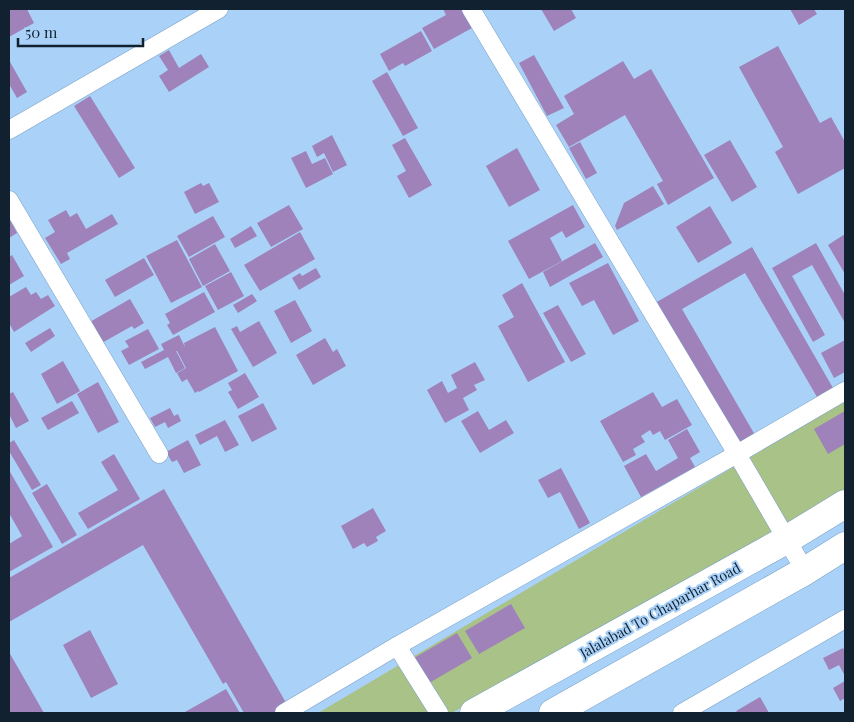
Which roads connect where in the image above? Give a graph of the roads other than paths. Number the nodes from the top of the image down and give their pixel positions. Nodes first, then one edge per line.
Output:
1 (219, 9) edge
2 (471, 9) edge
3 (9, 130) edge
4 (9, 200) edge
5 (845, 391) edge
6 (159, 454) dead end
7 (737, 454) junction
8 (845, 504) edge
9 (786, 540) junction
10 (845, 546) edge
11 (805, 571) junction
12 (845, 620) edge
13 (397, 646) junction
14 (284, 713) edge
15 (439, 713) edge
16 (474, 713) edge
17 (553, 713) edge
18 (682, 713) edge

1 - 3 street
2 - 7 street
4 - 6 street
5 - 7 street
7 - 9 street
7 - 13 street
8 - 9 main road, Jalalabad To Chaparhar Road
9 - 11 street
9 - 16 main road, Jalalabad To Chaparhar Road
10 - 11 main road
11 - 17 main road
12 - 18 street
13 - 14 street
13 - 15 street

